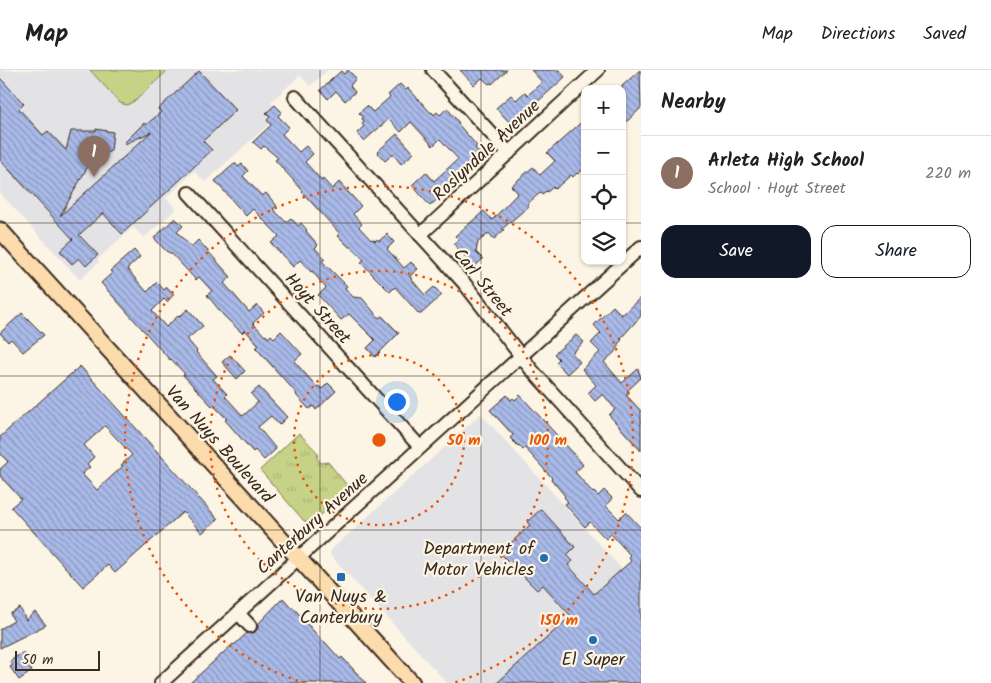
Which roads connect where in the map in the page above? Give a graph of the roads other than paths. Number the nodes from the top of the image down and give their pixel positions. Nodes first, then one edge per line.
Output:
1 (433, 70) edge
2 (598, 70) edge
3 (295, 97) dead end
4 (509, 153) junction
5 (190, 193) dead end
6 (0, 230) edge
7 (420, 235) junction
8 (641, 247) edge
9 (521, 356) junction
10 (420, 447) junction
11 (641, 491) edge
12 (298, 559) junction
13 (238, 613) junction
14 (250, 626) dead end
15 (161, 683) edge
16 (412, 683) edge

1 - 4 street
2 - 4 street, Roslyndale Avenue
3 - 7 street, Carl Street
4 - 7 street, Roslyndale Avenue
5 - 10 street, Hoyt Street
6 - 12 main road, Van Nuys Boulevard
7 - 9 street, Carl Street
8 - 9 street, Canterbury Avenue
9 - 10 street, Canterbury Avenue
9 - 11 street, Carl Street
10 - 12 street, Canterbury Avenue
12 - 13 street, Canterbury Avenue
12 - 16 main road, Van Nuys Boulevard
13 - 14 street
13 - 15 street, Canterbury Avenue

